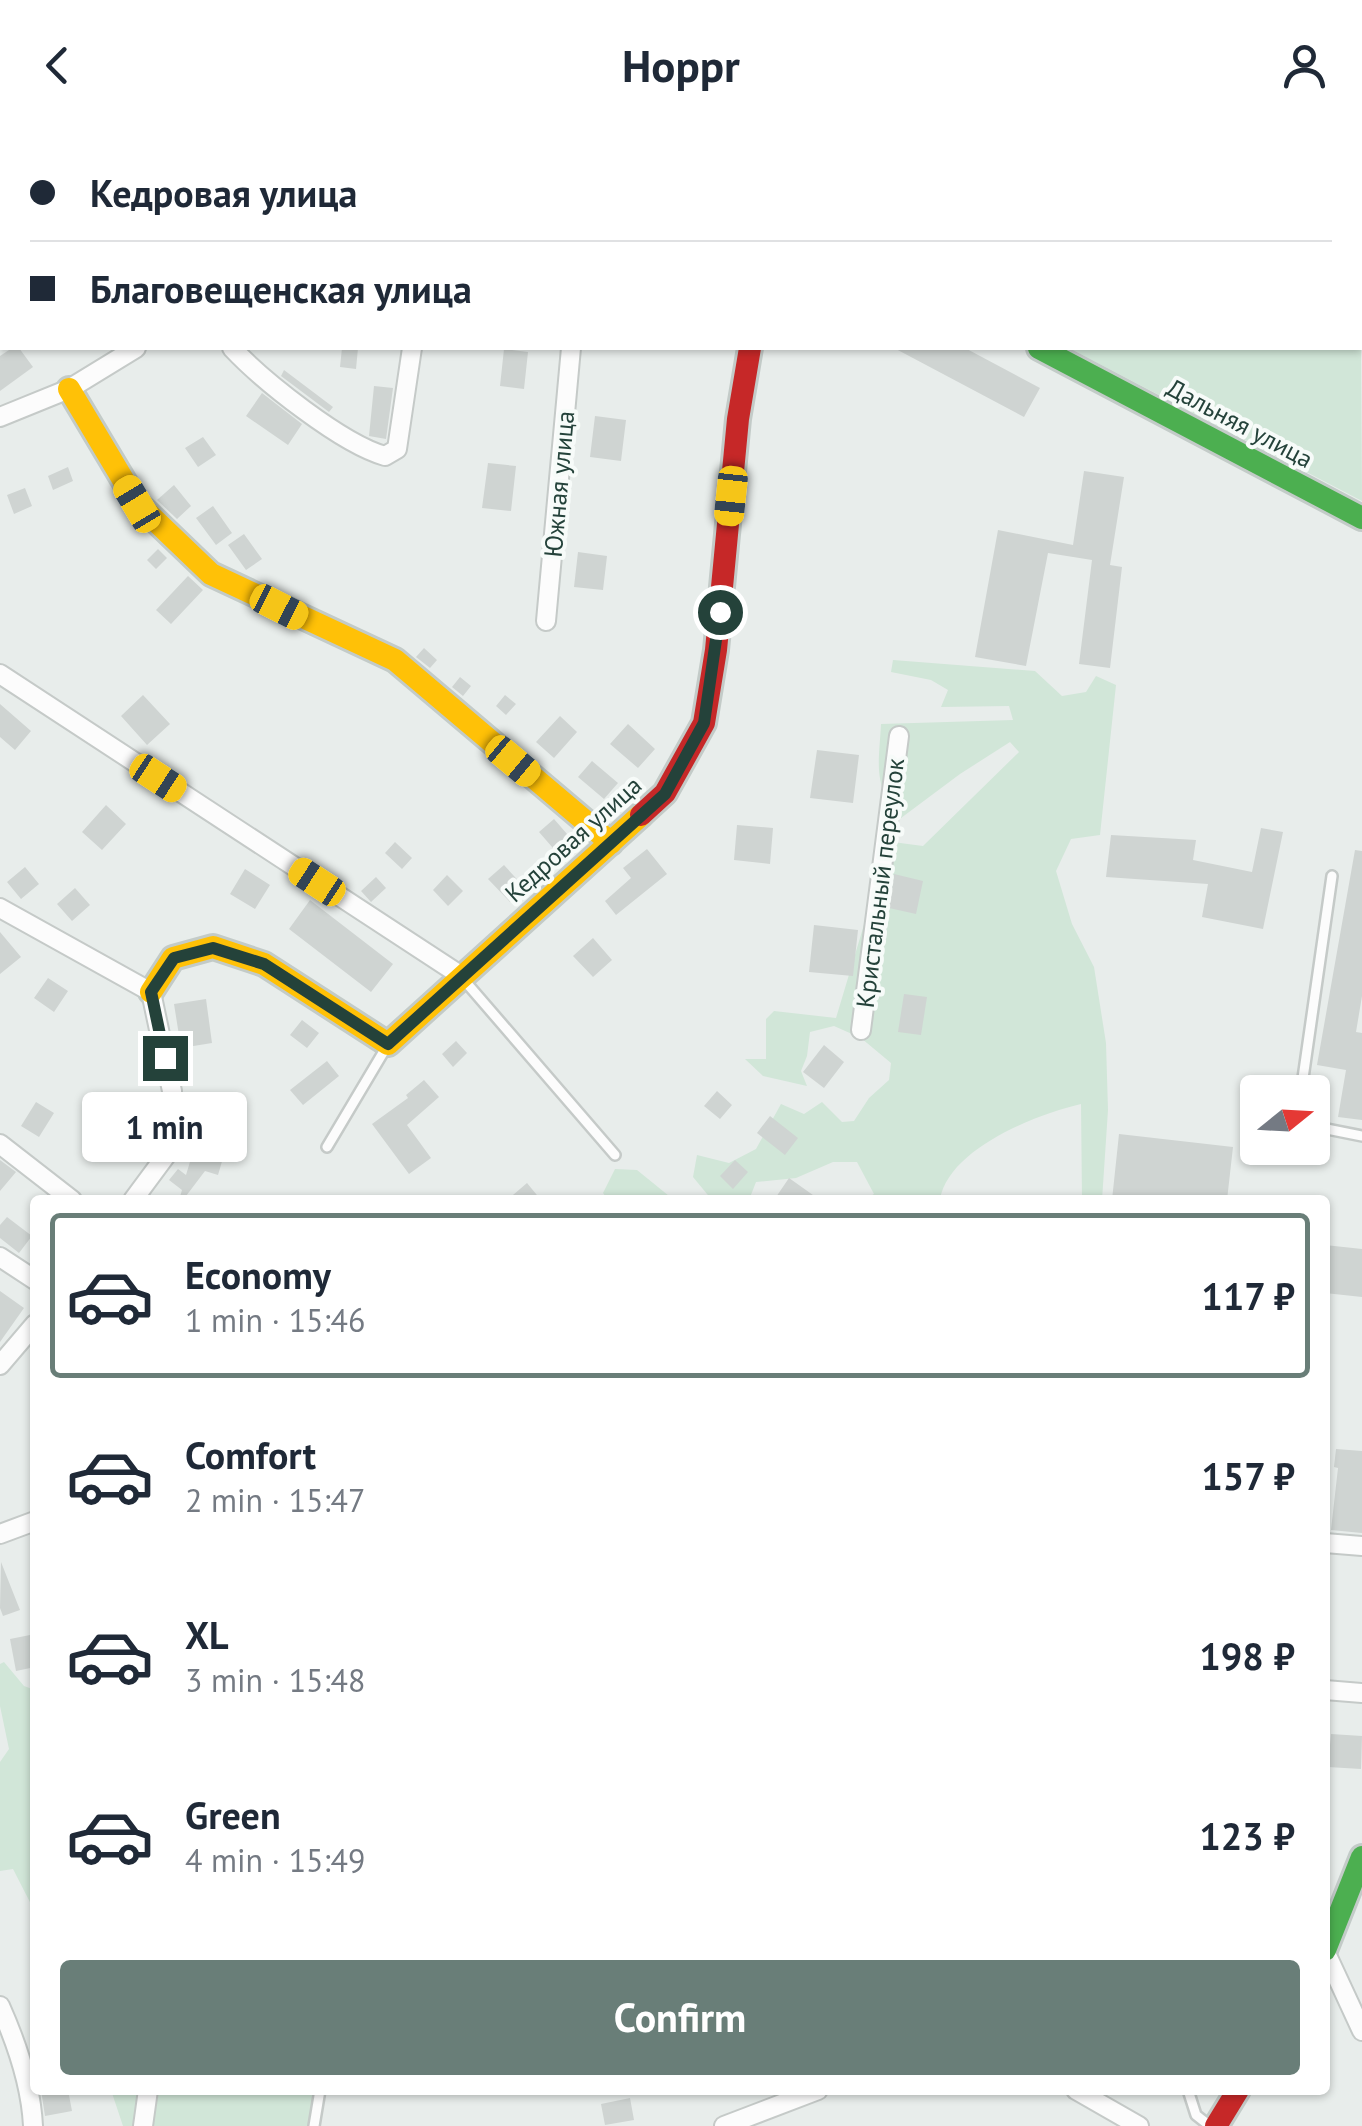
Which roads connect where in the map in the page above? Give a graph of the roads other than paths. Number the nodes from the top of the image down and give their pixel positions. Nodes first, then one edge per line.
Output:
1 (133, 350) edge
2 (234, 350) edge
3 (412, 350) edge
4 (571, 350) edge
5 (750, 350) edge
6 (1043, 350) edge
7 (69, 389) junction
8 (0, 417) edge
9 (1362, 518) edge
10 (546, 621) dead end
11 (0, 674) edge
12 (899, 736) dead end
13 (611, 844) junction
14 (1332, 876) dead end
15 (0, 908) edge
16 (462, 978) junction
17 (151, 992) junction
18 (862, 1030) dead end
19 (388, 1044) junction
20 (1303, 1075) edge
21 (1330, 1130) edge
22 (1362, 1136) edge
23 (0, 1144) edge
24 (327, 1147) dead end
25 (615, 1156) dead end
26 (66, 1195) edge
27 (137, 1195) edge
28 (0, 1257) edge
29 (30, 1277) edge
30 (30, 1330) edge
31 (0, 1365) edge
32 (30, 1523) edge
33 (0, 1534) edge
34 (1330, 1543) edge
35 (1362, 1546) edge
36 (1330, 1690) edge
37 (1362, 1693) edge
38 (1362, 1857) edge
39 (1330, 1937) edge
40 (1330, 1961) edge
41 (0, 2006) edge
42 (1362, 2031) edge
43 (147, 2095) edge
44 (319, 2095) edge
45 (805, 2095) edge
46 (1085, 2095) edge
47 (1190, 2095) edge
48 (1235, 2095) edge
49 (32, 2126) edge
50 (143, 2126) edge
51 (314, 2126) edge
52 (724, 2126) edge
53 (1139, 2126) edge
54 (1213, 2126) edge

1 - 7 street
2 - 3 street
4 - 10 street, Южная улица
5 - 13 street, Кедровая улица
6 - 9 street, Дальняя улица
7 - 8 street
7 - 13 street
11 - 16 street
12 - 18 street, Кристальный переулок
13 - 16 street, Кедровая улица
14 - 20 lane
15 - 17 street
16 - 19 street, Кедровая улица
16 - 25 lane
17 - 19 street
17 - 27 street
19 - 24 lane
21 - 22 lane
23 - 26 street
28 - 29 street
30 - 31 street
32 - 33 street
34 - 35 street
36 - 37 street
38 - 39 street
40 - 42 street
41 - 49 street
43 - 50 street
44 - 51 lane
45 - 52 street
46 - 53 street
47 - 54 lane
48 - 54 street

